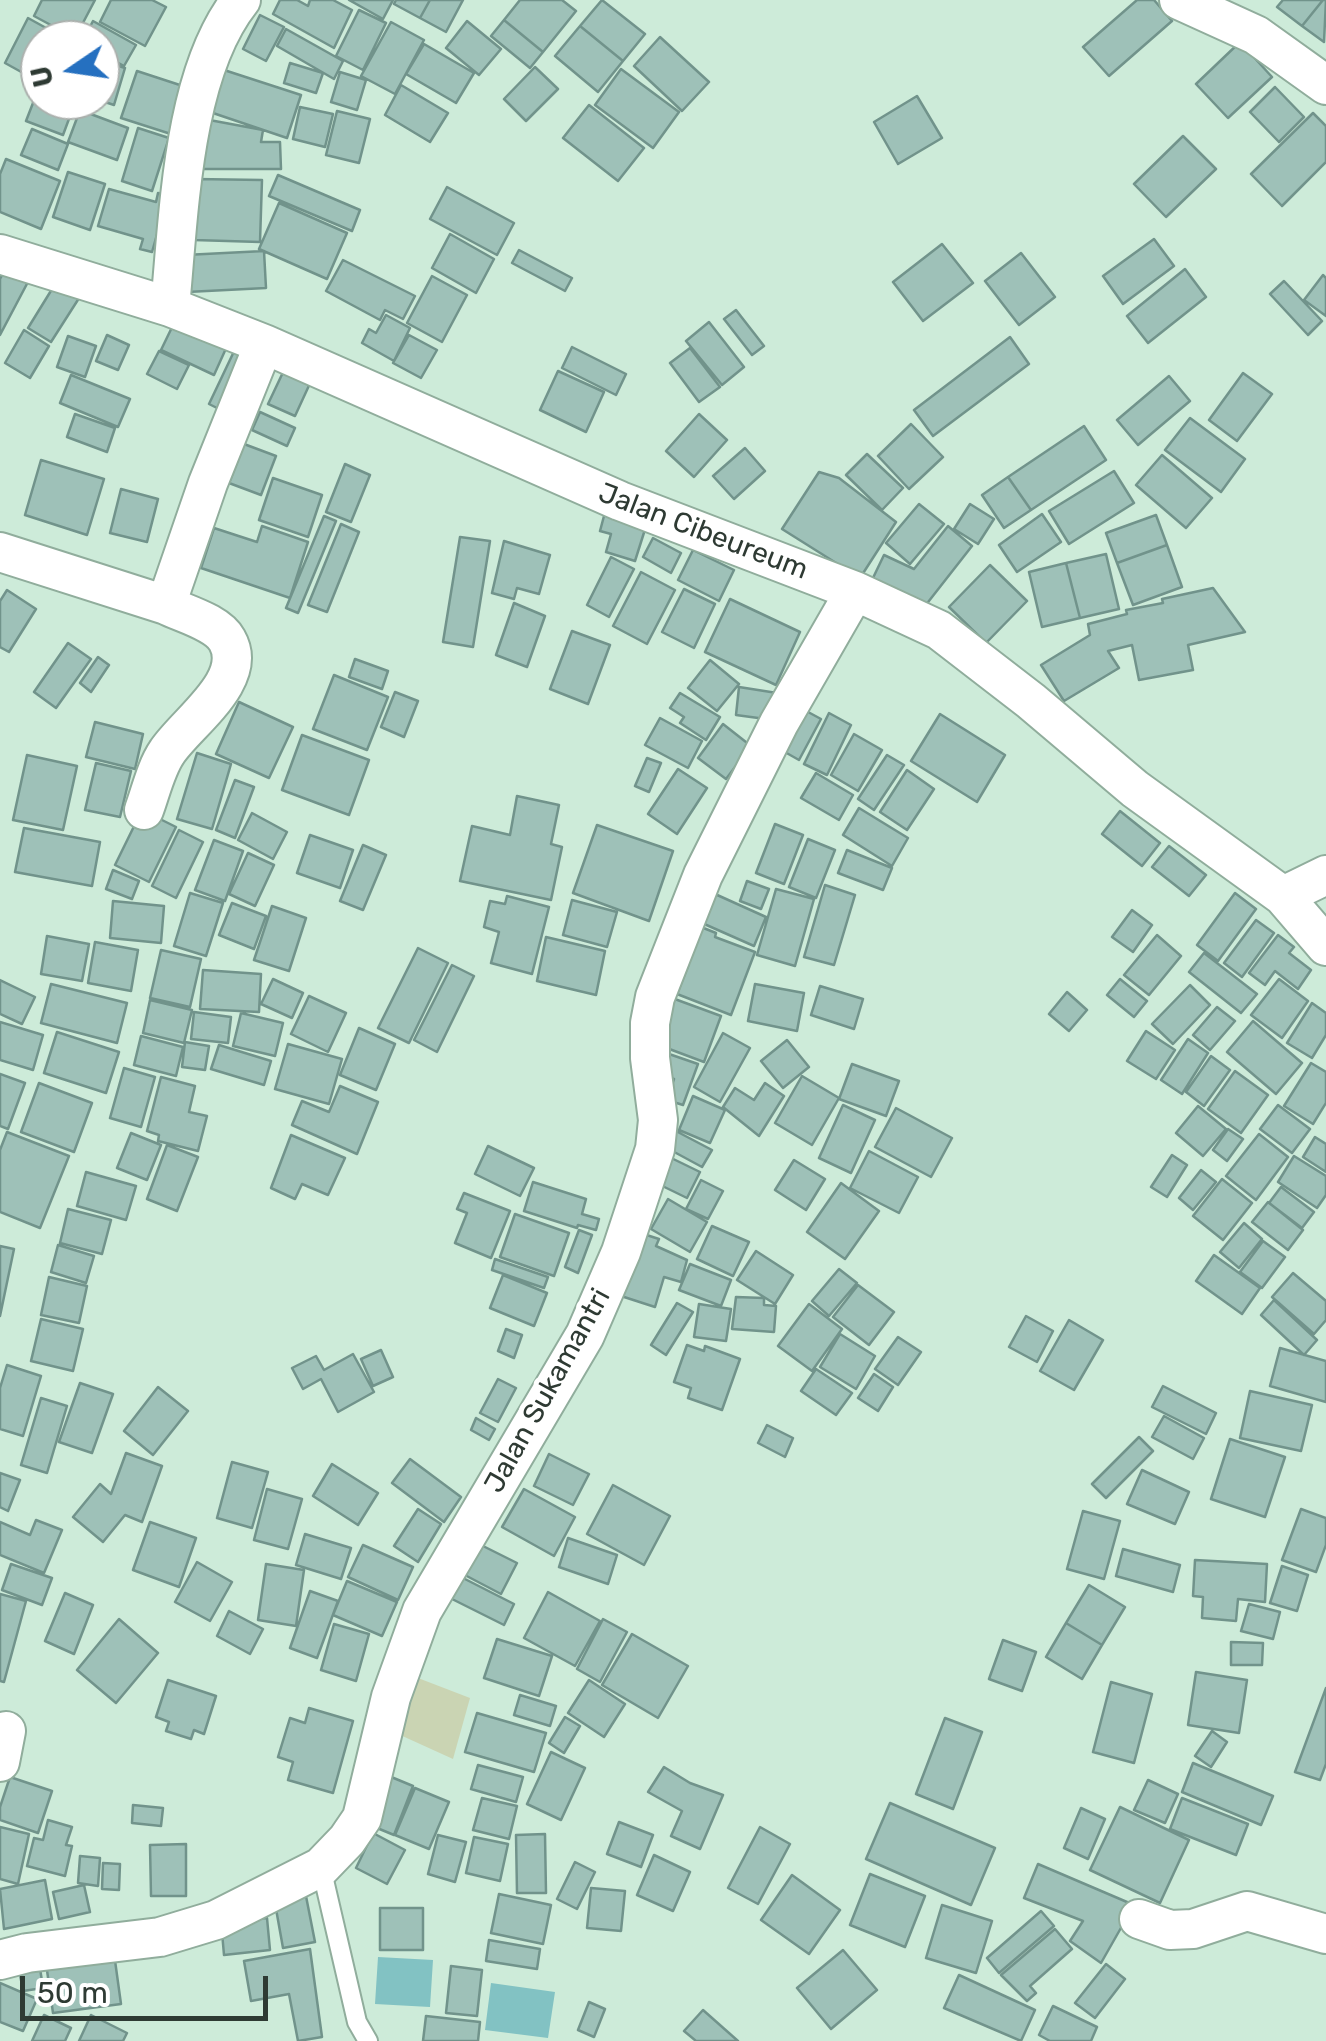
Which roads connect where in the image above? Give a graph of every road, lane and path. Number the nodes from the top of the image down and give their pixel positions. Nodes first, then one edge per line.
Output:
1 (1180, 0) edge
2 (222, 5) edge
3 (1326, 85) edge
4 (0, 254) edge
5 (170, 308) junction
6 (264, 344) junction
7 (0, 552) edge
8 (855, 591) junction
9 (166, 606) junction
10 (144, 810) dead end
11 (1326, 875) edge
12 (1282, 896) junction
13 (1326, 946) edge
14 (320, 1867) junction
15 (1139, 1919) dead end
16 (1326, 1934) edge
17 (0, 1960) edge
18 (368, 2041) edge

1 - 3 street
2 - 5 street
4 - 5 street, Jalan Cibeureum
5 - 6 street, Jalan Cibeureum
6 - 8 street, Jalan Cibeureum
6 - 9 street
7 - 9 street
8 - 12 street, Jalan Cibeureum
8 - 14 street, Jalan Sukamantri
9 - 10 street
11 - 12 street
12 - 13 street, Jalan Cibeureum
14 - 17 street, Jalan Sukamantri
14 - 18 lane
15 - 16 street

